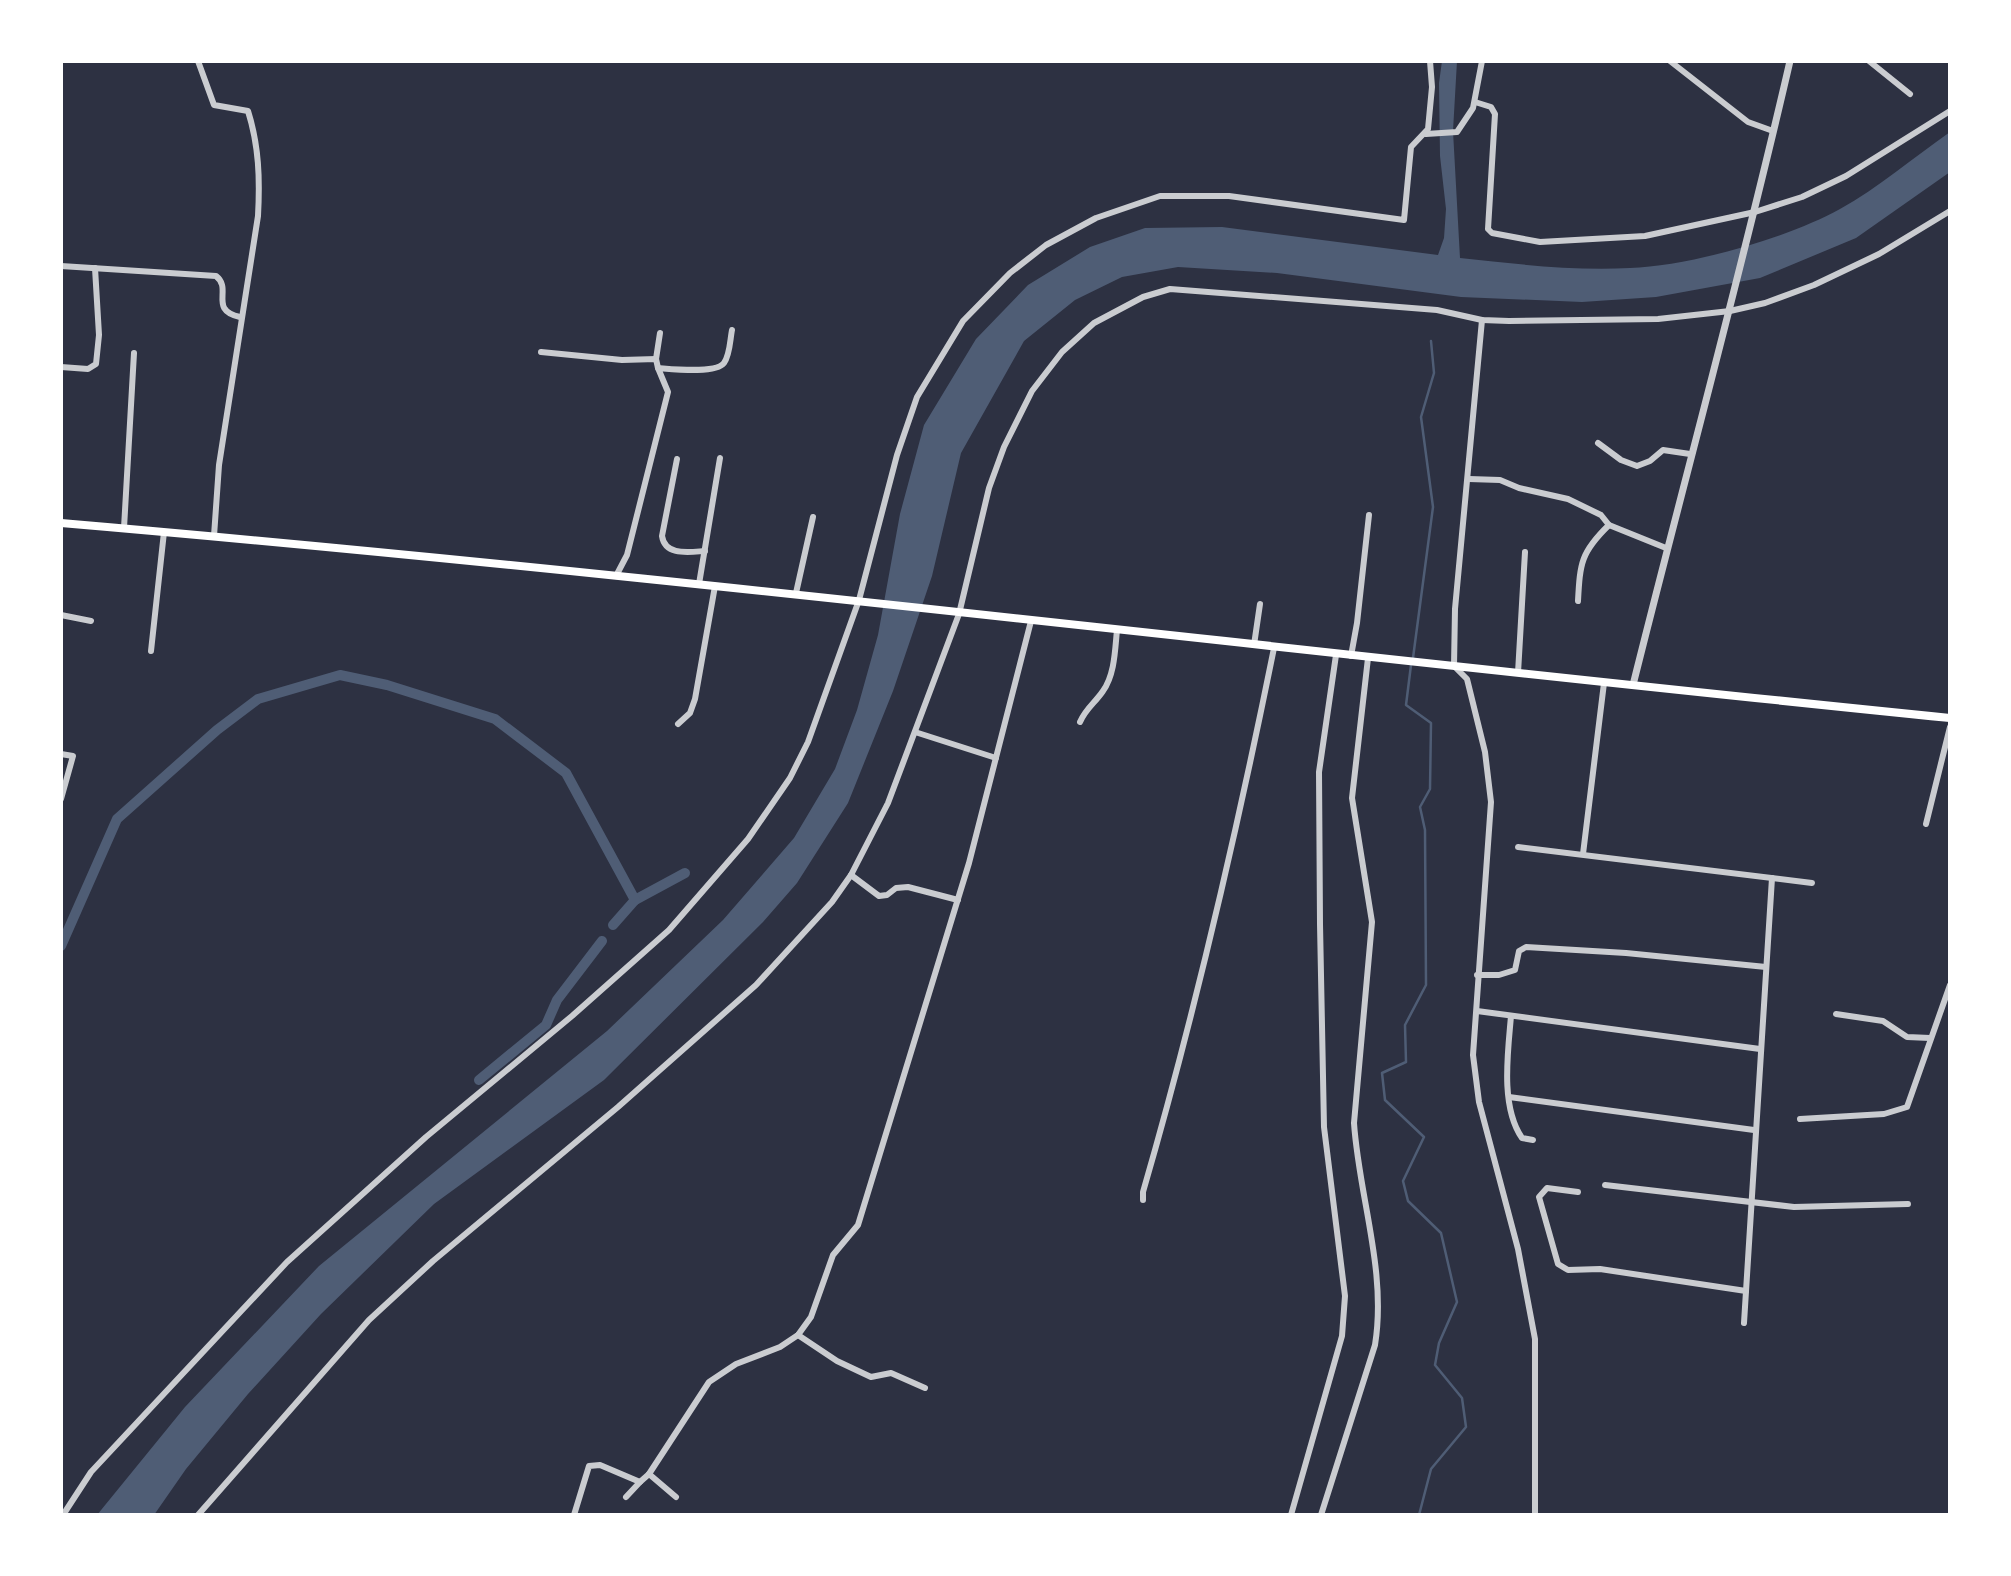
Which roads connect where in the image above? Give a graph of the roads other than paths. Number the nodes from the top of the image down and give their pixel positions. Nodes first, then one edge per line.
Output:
1 (198, 61) edge
2 (1430, 61) edge
3 (1482, 61) edge
4 (1671, 61) edge
5 (1790, 61) edge
6 (1869, 61) edge
7 (1910, 94) dead end
8 (1475, 102) junction
9 (1950, 111) edge
10 (1773, 131) junction
11 (1426, 134) junction
12 (1950, 211) edge
13 (1754, 216) junction
14 (61, 266) edge
15 (95, 268) junction
16 (1730, 311) junction
17 (240, 317) junction
18 (1482, 320) junction
19 (732, 330) dead end
20 (660, 333) dead end
21 (541, 352) dead end
22 (134, 353) dead end
23 (656, 359) junction
24 (61, 368) edge
25 (658, 369) junction
26 (1598, 443) dead end
27 (1690, 454) junction
28 (720, 458) dead end
29 (677, 459) dead end
30 (1469, 479) junction
31 (1369, 515) dead end
32 (813, 517) dead end
33 (61, 523) edge
34 (1609, 525) junction
35 (124, 528) junction
36 (164, 532) junction
37 (214, 536) junction
38 (1666, 548) junction
39 (705, 551) junction
40 (1525, 552) dead end
41 (616, 576) junction
42 (699, 584) junction
43 (715, 586) junction
44 (796, 593) junction
45 (862, 601) junction
46 (1578, 601) dead end
47 (1260, 604) dead end
48 (960, 614) junction
49 (61, 615) edge
50 (91, 621) dead end
51 (1031, 621) junction
52 (1116, 630) junction
53 (1254, 645) junction
54 (1274, 648) junction
55 (151, 651) dead end
56 (1336, 655) junction
57 (1350, 656) junction
58 (1368, 658) junction
59 (1454, 666) junction
60 (1518, 673) junction
61 (1604, 682) junction
62 (1633, 685) junction
63 (1950, 718) edge
64 (1080, 722) dead end
65 (678, 724) dead end
66 (1950, 727) edge
67 (915, 732) junction
68 (61, 754) edge
69 (996, 758) junction
70 (61, 799) edge
71 (1926, 824) dead end
72 (1518, 847) dead end
73 (1584, 854) junction
74 (851, 875) junction
75 (1772, 878) junction
76 (1812, 883) dead end
77 (958, 900) junction
78 (1766, 967) junction
79 (1477, 975) junction
80 (1950, 985) edge
81 (1477, 1011) junction
82 (1836, 1014) dead end
83 (1511, 1016) junction
84 (1930, 1038) junction
85 (1760, 1049) junction
86 (1509, 1097) junction
87 (1800, 1119) dead end
88 (1754, 1130) junction
89 (1532, 1140) dead end
90 (1605, 1185) dead end
91 (1578, 1192) dead end
92 (1143, 1200) dead end
93 (1750, 1204) junction
94 (1908, 1204) dead end
95 (1746, 1291) junction
96 (1744, 1323) dead end
97 (798, 1335) junction
98 (925, 1388) dead end
99 (649, 1474) junction
100 (640, 1482) junction
101 (626, 1497) dead end
102 (676, 1497) dead end
103 (63, 1515) edge
104 (198, 1515) edge
105 (574, 1515) edge
106 (1291, 1515) edge
107 (1321, 1515) edge
108 (1535, 1515) edge

1 - 17 street
2 - 11 street
3 - 8 street
4 - 10 street
5 - 10 street
6 - 7 street
8 - 11 street
8 - 13 street
9 - 13 street
10 - 13 street
11 - 45 street
12 - 16 street
13 - 16 street
14 - 15 street
15 - 17 street
15 - 24 street
16 - 18 street
16 - 27 street
17 - 37 street
18 - 30 street
18 - 48 street
19 - 25 street
20 - 23 street
21 - 23 street
22 - 35 street
23 - 25 street
25 - 41 street
26 - 27 street
27 - 38 street
28 - 39 street
29 - 39 street
30 - 34 street
30 - 59 street
31 - 57 street
32 - 44 street
33 - 35 main road
34 - 38 street
34 - 46 street
35 - 36 main road
36 - 37 main road
36 - 55 street
37 - 41 main road
38 - 62 street
39 - 42 street
40 - 60 street
41 - 42 main road
42 - 43 main road
43 - 44 main road
43 - 65 street
44 - 45 main road
45 - 48 main road
45 - 103 street
47 - 53 street
48 - 51 main road
48 - 67 street
49 - 50 street
51 - 52 main road
51 - 69 street
52 - 53 main road
52 - 64 street
53 - 54 main road
54 - 56 main road
54 - 92 street
56 - 57 main road
56 - 106 street
57 - 58 main road
58 - 59 main road
58 - 107 street
59 - 60 main road
59 - 79 street
60 - 61 main road
61 - 62 main road
61 - 73 street
62 - 63 main road
66 - 71 street
67 - 69 street
67 - 74 street
68 - 70 street
69 - 77 street
72 - 73 street
73 - 75 street
74 - 77 street
74 - 104 street
75 - 76 street
75 - 78 street
77 - 97 street
78 - 79 street
78 - 85 street
79 - 81 street
80 - 84 street
81 - 83 street
81 - 108 street
82 - 84 street
83 - 85 street
83 - 86 street
84 - 87 street
85 - 88 street
86 - 88 street
86 - 89 street
88 - 93 street
90 - 93 street
91 - 95 street
93 - 94 street
93 - 95 street
95 - 96 street
97 - 98 street
97 - 99 street
99 - 100 street
99 - 102 street
100 - 101 street
100 - 105 street

